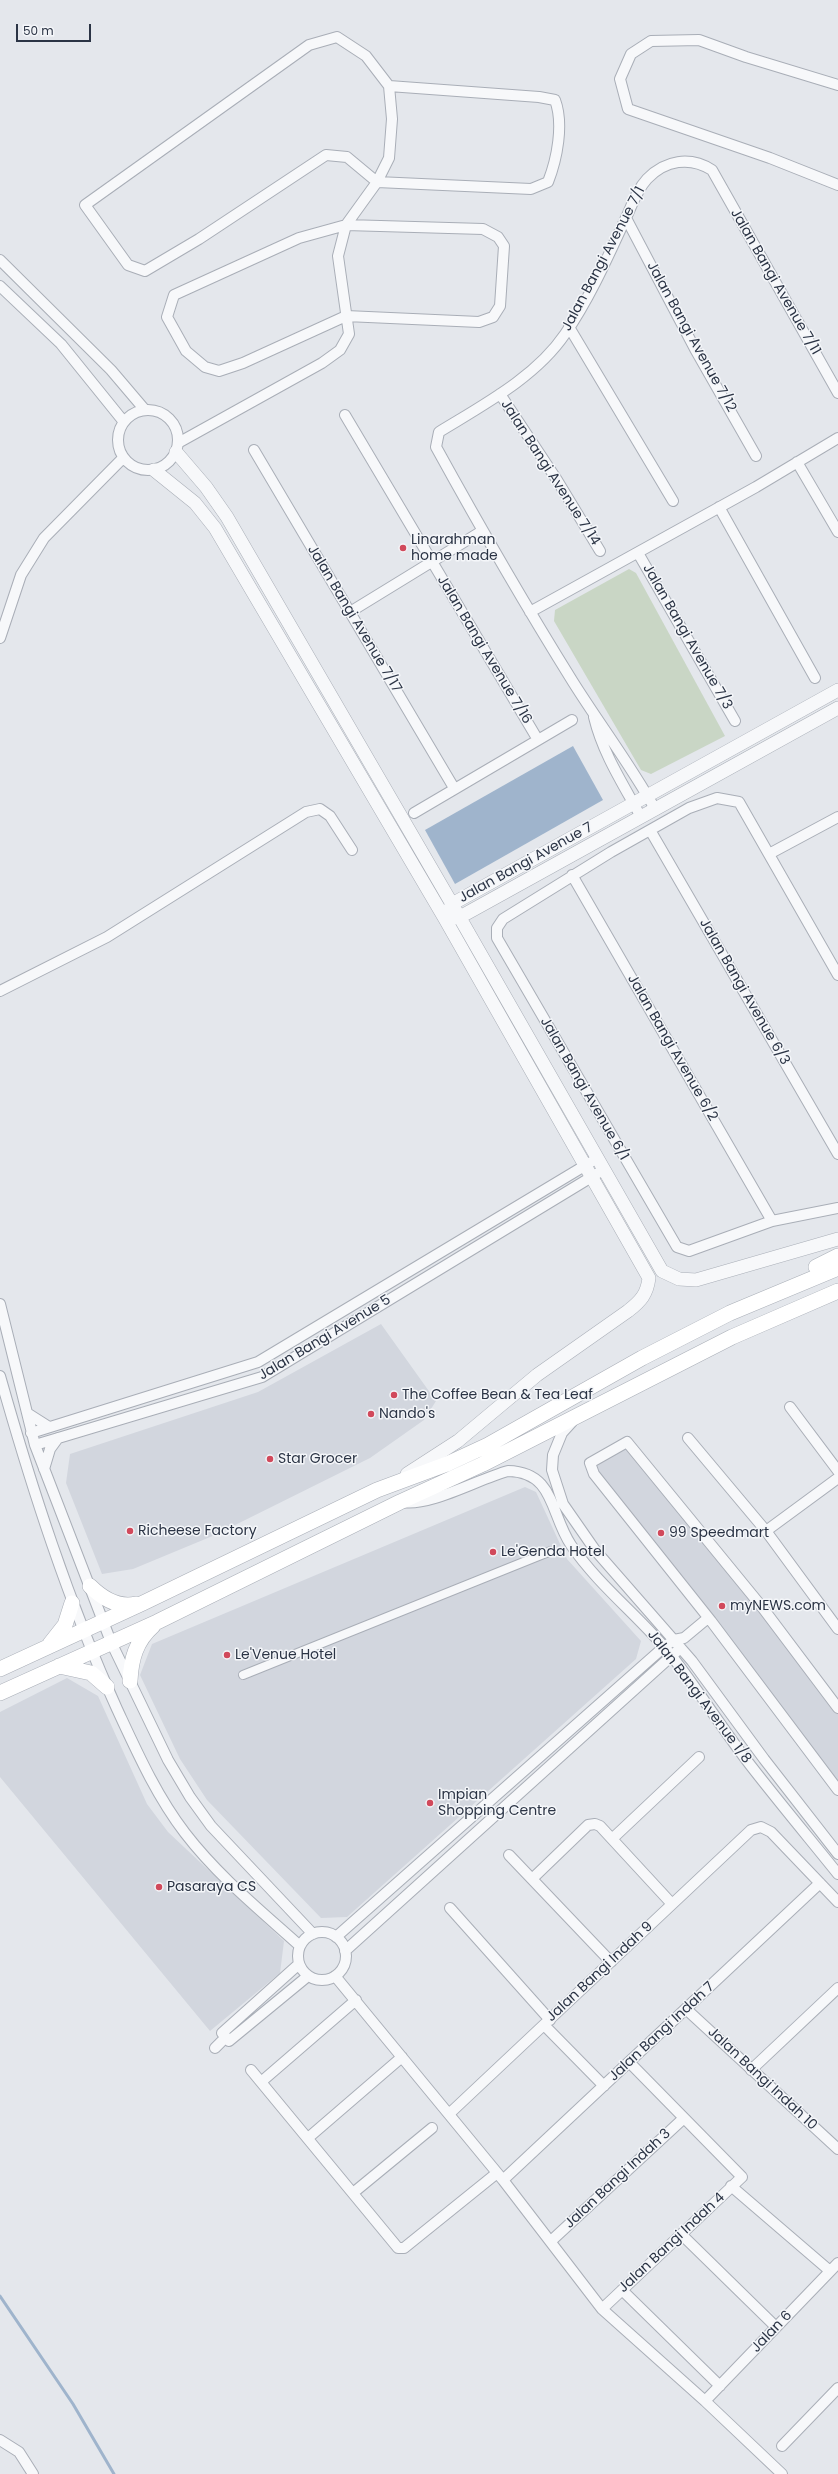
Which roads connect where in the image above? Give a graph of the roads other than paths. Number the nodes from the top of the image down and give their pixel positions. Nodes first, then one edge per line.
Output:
1 (838, 85) edge
2 (389, 86) junction
3 (712, 170) joint
4 (377, 182) junction
5 (838, 185) edge
6 (626, 218) junction
7 (346, 225) junction
8 (0, 260) edge
9 (0, 286) edge
10 (346, 316) junction
11 (569, 327) junction
12 (838, 393) edge
13 (500, 394) junction
14 (145, 410) junction
15 (345, 415) dead end
16 (124, 422) junction
17 (838, 438) edge
18 (177, 447) junction
19 (254, 450) dead end
20 (756, 456) dead end
21 (123, 458) junction
22 (797, 462) junction
23 (154, 470) junction
24 (673, 501) dead end
25 (719, 507) junction
26 (482, 532) junction
27 (838, 532) edge
28 (600, 551) dead end
29 (638, 553) junction
30 (432, 562) junction
31 (350, 612) junction
32 (530, 612) junction
33 (0, 638) edge
34 (815, 678) dead end
35 (838, 690) edge
36 (838, 708) edge
37 (594, 715) junction
38 (572, 720) dead end
39 (735, 721) dead end
40 (538, 740) junction
41 (454, 788) junction
42 (647, 796) junction
43 (634, 803) junction
44 (655, 809) junction
45 (414, 813) dead end
46 (641, 817) junction
47 (838, 817) edge
48 (650, 830) junction
49 (352, 850) dead end
50 (769, 854) junction
51 (572, 875) junction
52 (452, 904) junction
53 (460, 917) junction
54 (445, 919) junction
55 (838, 975) edge
56 (0, 991) edge
57 (838, 1154) edge
58 (594, 1168) junction
59 (838, 1208) edge
60 (772, 1221) junction
61 (838, 1239) edge
62 (838, 1256) edge
63 (838, 1268) edge
64 (838, 1291) edge
65 (838, 1302) edge
66 (0, 1304) edge
67 (730, 1313) junction
68 (2, 1321) edge
69 (732, 1337) junction
70 (0, 1376) edge
71 (790, 1407) dead end
72 (26, 1413) junction
73 (579, 1417) junction
74 (12, 1418) junction
75 (49, 1427) junction
76 (31, 1433) junction
77 (58, 1438) junction
78 (688, 1438) dead end
79 (30, 1444) junction
80 (25, 1465) junction
81 (44, 1469) junction
82 (838, 1471) edge
83 (838, 1478) edge
84 (377, 1490) junction
85 (400, 1502) junction
86 (766, 1531) junction
87 (551, 1551) dead end
88 (90, 1586) junction
89 (72, 1603) junction
90 (143, 1603) junction
91 (708, 1618) junction
92 (102, 1621) junction
93 (157, 1622) junction
94 (838, 1629) edge
95 (82, 1631) junction
96 (111, 1642) junction
97 (680, 1642) junction
98 (664, 1647) junction
99 (45, 1649) junction
100 (91, 1651) junction
101 (672, 1657) junction
102 (60, 1666) junction
103 (0, 1669) edge
104 (243, 1675) dead end
105 (130, 1681) junction
106 (107, 1687) junction
107 (0, 1692) edge
108 (838, 1708) edge
109 (699, 1757) dead end
110 (838, 1790) edge
111 (612, 1839) junction
112 (838, 1854) edge
113 (510, 1855) dead end
114 (838, 1874) edge
115 (532, 1880) junction
116 (820, 1883) junction
117 (838, 1902) edge
118 (672, 1904) junction
119 (450, 1908) dead end
120 (313, 1934) junction
121 (336, 1937) junction
122 (300, 1946) junction
123 (345, 1951) junction
124 (611, 1962) junction
125 (299, 1964) junction
126 (308, 1976) junction
127 (335, 1976) junction
128 (838, 1988) edge
129 (356, 2000) junction
130 (686, 2009) junction
131 (547, 2022) junction
132 (226, 2037) junction
133 (215, 2048) dead end
134 (402, 2057) junction
135 (630, 2062) junction
136 (251, 2070) dead end
137 (751, 2070) junction
138 (261, 2082) junction
139 (604, 2086) junction
140 (449, 2114) junction
141 (684, 2118) junction
142 (432, 2128) dead end
143 (308, 2138) junction
144 (838, 2149) edge
145 (500, 2176) junction
146 (731, 2186) junction
147 (353, 2193) junction
148 (681, 2234) junction
149 (551, 2241) junction
150 (838, 2263) edge
151 (830, 2271) junction
152 (622, 2290) junction
153 (602, 2309) junction
154 (776, 2327) junction
155 (720, 2386) junction
156 (838, 2388) edge
157 (705, 2401) junction
158 (0, 2440) edge
159 (782, 2446) dead end
160 (33, 2474) edge
161 (782, 2474) edge

1 - 5 street
2 - 4 street
2 - 4 street
2 - 4 street
3 - 6 street, Jalan Bangi Avenue 7/1
3 - 12 street, Jalan Bangi Avenue 7/11
4 - 7 street
6 - 11 street, Jalan Bangi Avenue 7/1
6 - 20 street, Jalan Bangi Avenue 7/12
7 - 10 street
7 - 10 street
7 - 10 street
8 - 14 street
9 - 16 street
10 - 18 street
11 - 13 street, Jalan Bangi Avenue 7/1
11 - 24 street
13 - 26 street, Jalan Bangi Avenue 7/1
13 - 28 street, Jalan Bangi Avenue 7/14
14 - 16 street
14 - 18 street
15 - 30 street, Jalan Bangi Avenue 7/16
16 - 21 street
17 - 22 street
18 - 23 street
18 - 52 street
19 - 31 street, Jalan Bangi Avenue 7/17
21 - 23 street
21 - 33 street
22 - 25 street
22 - 27 street
23 - 54 street
25 - 29 street
25 - 34 street
26 - 30 street
26 - 32 street
29 - 32 street
29 - 39 street, Jalan Bangi Avenue 7/3
30 - 31 street
30 - 40 street, Jalan Bangi Avenue 7/16
31 - 41 street, Jalan Bangi Avenue 7/17
32 - 37 street
35 - 42 street, Jalan Bangi Avenue 7
36 - 44 street, Jalan Bangi Avenue 7
37 - 42 street
37 - 43 street
38 - 40 street
40 - 41 street
41 - 45 street
42 - 43 street, Jalan Bangi Avenue 7
42 - 44 street
43 - 46 street
43 - 52 street, Jalan Bangi Avenue 7
44 - 46 street, Jalan Bangi Avenue 7
46 - 53 street, Jalan Bangi Avenue 7
47 - 50 street
48 - 50 street
48 - 51 street
48 - 57 street, Jalan Bangi Avenue 6/3
49 - 56 street
50 - 55 street
51 - 60 street, Jalan Bangi Avenue 6/2
51 - 60 street, Jalan Bangi Avenue 6/1
52 - 53 street
52 - 54 street, Jalan Bangi Avenue 7
53 - 54 street, Jalan Bangi Avenue 7
53 - 58 street
54 - 58 street
58 - 61 street
58 - 75 street, Jalan Bangi Avenue 5
58 - 77 street, Jalan Bangi Avenue 5
58 - 84 street
59 - 60 street
62 - 67 main road
63 - 67 main road
64 - 69 main road
65 - 69 main road
66 - 68 street
67 - 84 main road
68 - 72 street
69 - 73 main road
70 - 74 street
71 - 82 street
72 - 75 street
72 - 76 street
73 - 85 main road
73 - 97 street, Jalan Bangi Avenue 1/8
74 - 79 street
74 - 80 street
75 - 76 street, Jalan Bangi Avenue 5
76 - 79 street
77 - 79 street, Jalan Bangi Avenue 5
77 - 81 street
78 - 86 street
79 - 80 street
79 - 81 street
80 - 89 street
81 - 88 street
83 - 86 street
84 - 90 main road
85 - 93 main road
85 - 98 street, Jalan Bangi Avenue 1/8
86 - 94 street
87 - 104 street
88 - 90 main road
88 - 92 street
89 - 95 street
89 - 99 main road
90 - 92 main road
91 - 97 street
91 - 108 street
91 - 110 street
92 - 95 main road
92 - 96 street
93 - 96 main road
93 - 105 main road
95 - 99 main road
95 - 100 street
96 - 100 main road
96 - 105 street
97 - 98 street
97 - 101 street
97 - 112 street, Jalan Bangi Avenue 1/8
98 - 101 street, Jalan Bangi Avenue 1/8
98 - 121 street
99 - 103 main road
100 - 102 main road
100 - 106 street
101 - 114 street, Jalan Bangi Avenue 1/8
101 - 123 street
102 - 106 main road
102 - 107 main road
105 - 120 street
106 - 122 street
109 - 111 street
111 - 115 street
111 - 118 street
113 - 115 street
115 - 124 street
116 - 117 street
116 - 118 street, Jalan Bangi Indah 9
116 - 130 street, Jalan Bangi Indah 7
118 - 124 street, Jalan Bangi Indah 9
119 - 131 street
120 - 121 street
120 - 122 street
121 - 123 street
122 - 125 street
123 - 127 street
124 - 131 street, Jalan Bangi Indah 9
125 - 126 street
125 - 132 street
126 - 127 street
126 - 132 street
127 - 129 street
128 - 137 street
129 - 134 street
129 - 138 street
130 - 135 street, Jalan Bangi Indah 7
130 - 137 street, Jalan Bangi Indah 10
131 - 139 street
131 - 140 street, Jalan Bangi Indah 9
132 - 133 street
134 - 140 street
134 - 143 street
135 - 139 street, Jalan Bangi Indah 7
135 - 141 street
136 - 138 street
137 - 144 street, Jalan Bangi Indah 10
138 - 143 street
139 - 145 street, Jalan Bangi Indah 7
140 - 145 street
141 - 146 street, Jalan Bangi Indah 4
141 - 149 street, Jalan Bangi Indah 3
142 - 147 street
143 - 147 street
145 - 147 street, Jalan Bangi Indah 7
145 - 149 street
146 - 148 street, Jalan Bangi Indah 4
146 - 151 street
148 - 152 street, Jalan Bangi Indah 4
148 - 154 street
149 - 153 street
150 - 151 street, Jalan 6
151 - 154 street, Jalan 6
152 - 153 street, Jalan Bangi Indah 4
152 - 155 street
153 - 157 street
154 - 155 street, Jalan 6
155 - 157 street, Jalan 6
156 - 159 street
157 - 161 street
158 - 160 street

